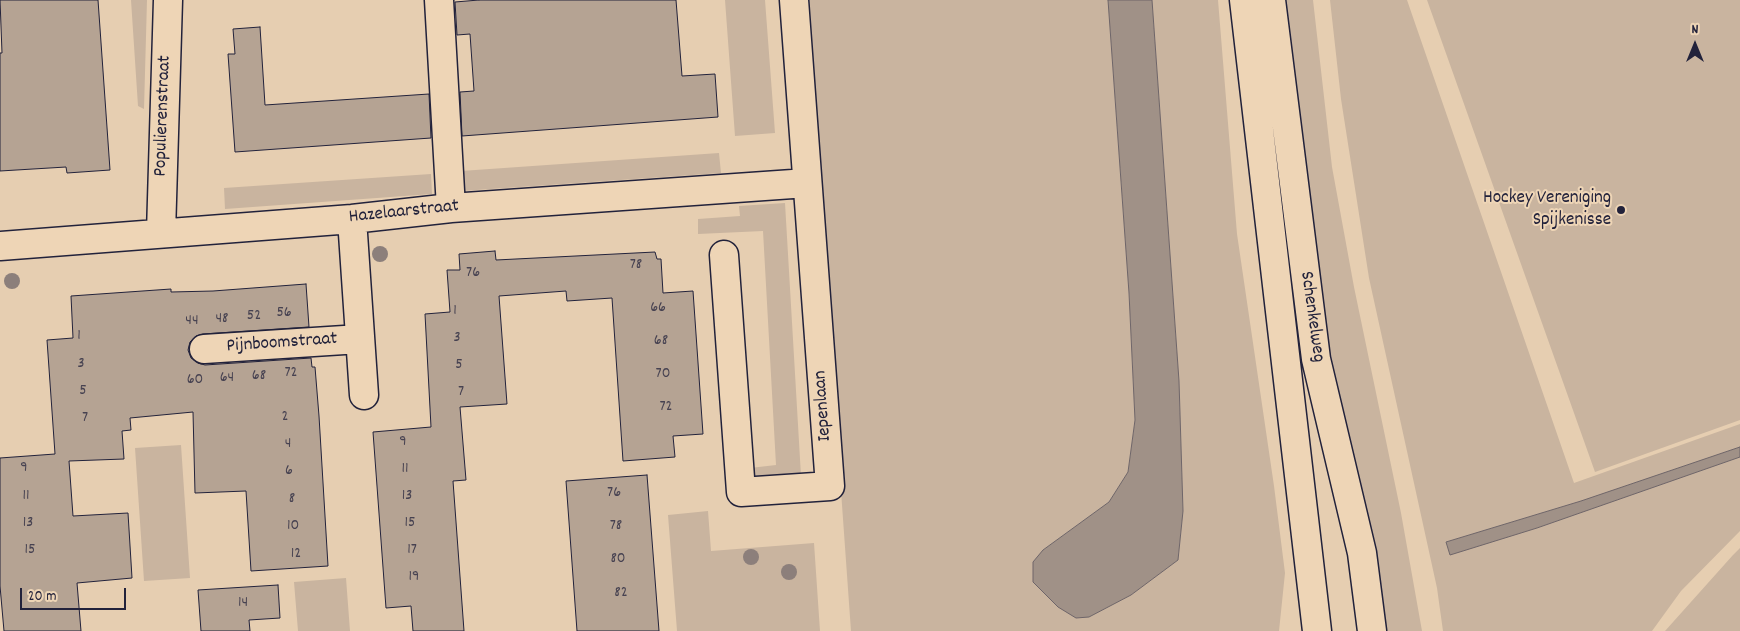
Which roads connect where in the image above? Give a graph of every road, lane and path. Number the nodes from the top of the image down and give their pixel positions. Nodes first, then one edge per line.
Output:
1 (168, 0) edge
2 (439, 0) edge
3 (794, 0) edge
4 (1244, 0) edge
5 (1272, 0) edge
6 (807, 183) junction
7 (451, 208) junction
8 (352, 219) junction
9 (161, 233) junction
10 (0, 246) edge
11 (724, 255) dead end
12 (360, 339) junction
13 (204, 349) dead end
14 (364, 395) dead end
15 (1317, 631) edge
16 (1372, 631) edge

1 - 9 street, Populierenstraat
2 - 7 street
3 - 6 street, Iepenlaan
4 - 15 street, Schenkelweg
5 - 16 street, Schenkelweg
6 - 7 street, Hazelaarstraat
6 - 11 street, Iepenlaan
7 - 8 street, Hazelaarstraat
8 - 9 street, Hazelaarstraat
8 - 12 street, Pijnboomstraat
9 - 10 street, Hazelaarstraat
12 - 13 street, Pijnboomstraat
12 - 14 street, Pijnboomstraat

